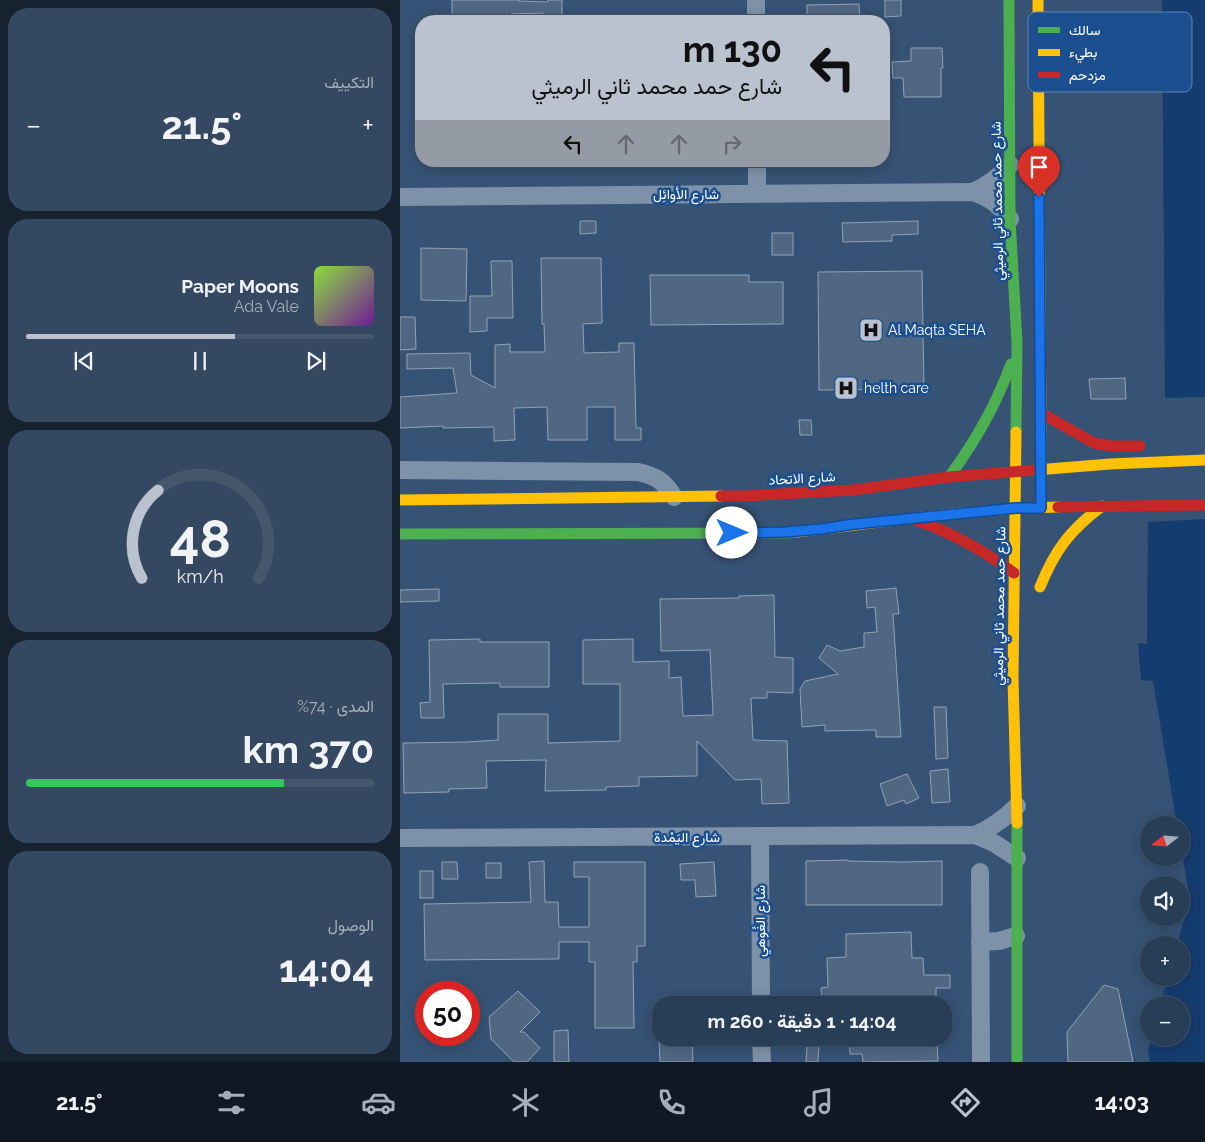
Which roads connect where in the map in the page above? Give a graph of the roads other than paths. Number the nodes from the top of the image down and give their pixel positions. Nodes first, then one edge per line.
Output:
1 (756, 0) edge
2 (1009, 0) edge
3 (756, 15) edge
4 (1039, 92) edge
5 (1010, 165) junction
6 (757, 167) edge
7 (973, 192) junction
8 (757, 194) junction
9 (400, 196) edge
10 (1010, 219) junction
11 (1017, 342) junction
12 (1041, 413) junction
13 (1151, 445) dead end
14 (1166, 450) dead end
15 (1178, 460) junction
16 (1205, 460) edge
17 (1041, 469) junction
18 (400, 470) edge
19 (1016, 472) junction
20 (949, 477) junction
21 (674, 497) junction
22 (400, 500) edge
23 (1205, 505) edge
24 (1102, 506) junction
25 (1016, 508) junction
26 (1041, 508) junction
27 (911, 519) junction
28 (400, 534) edge
29 (1014, 573) junction
30 (1040, 587) dead end
31 (1016, 806) junction
32 (975, 834) junction
33 (760, 836) junction
34 (400, 838) edge
35 (1017, 858) junction
36 (980, 872) dead end
37 (1016, 936) junction
38 (980, 942) junction
39 (761, 996) edge
40 (761, 1046) edge
41 (762, 1062) edge
42 (981, 1062) edge
43 (1017, 1062) edge

1 - 3 street
2 - 5 main road, شارع حمد محمد ثاني الرميثي
4 - 12 main road
5 - 7 street, شارع الأوائِل
5 - 10 main road, شارع حمد محمد ثاني الرميثي
6 - 8 street
7 - 8 street, شارع الأوائِل
7 - 10 street, شارع الأوائِل
8 - 9 street, شارع الأوائِل
10 - 11 main road, شارع حمد محمد ثاني الرميثي
11 - 19 main road, شارع حمد محمد ثاني الرميثي
11 - 20 main road
12 - 13 main road
12 - 17 main road
14 - 15 main road
15 - 16 main road, شارع الاتحاد
15 - 17 main road, شارع الاتحاد
17 - 19 main road, شارع الاتحاد
17 - 26 main road
18 - 21 street
19 - 20 main road, شارع الاتحاد
19 - 25 main road, شارع حمد محمد ثاني الرميثي
20 - 21 main road, شارع الاتحاد
21 - 22 main road, شارع الاتحاد
23 - 24 main road
24 - 26 main road
24 - 30 main road
25 - 26 main road
25 - 27 main road
25 - 29 main road, شارع حمد محمد ثاني الرميثي
27 - 28 main road
27 - 29 main road
29 - 31 main road, شارع حمد محمد ثاني الرميثي
31 - 32 street, شارع اليَمْدة
31 - 35 main road, شارع حمد محمد ثاني الرميثي
32 - 33 street, شارع اليَمْدة
32 - 35 street, شارع اليَمْدة
33 - 34 street, شارع اليَمْدة
33 - 39 street, شارع الغُوهي
35 - 37 main road, شارع حمد محمد ثاني الرميثي
36 - 38 street
37 - 38 street
37 - 43 main road, شارع حمد محمد ثاني الرميثي
38 - 42 street
40 - 41 street

